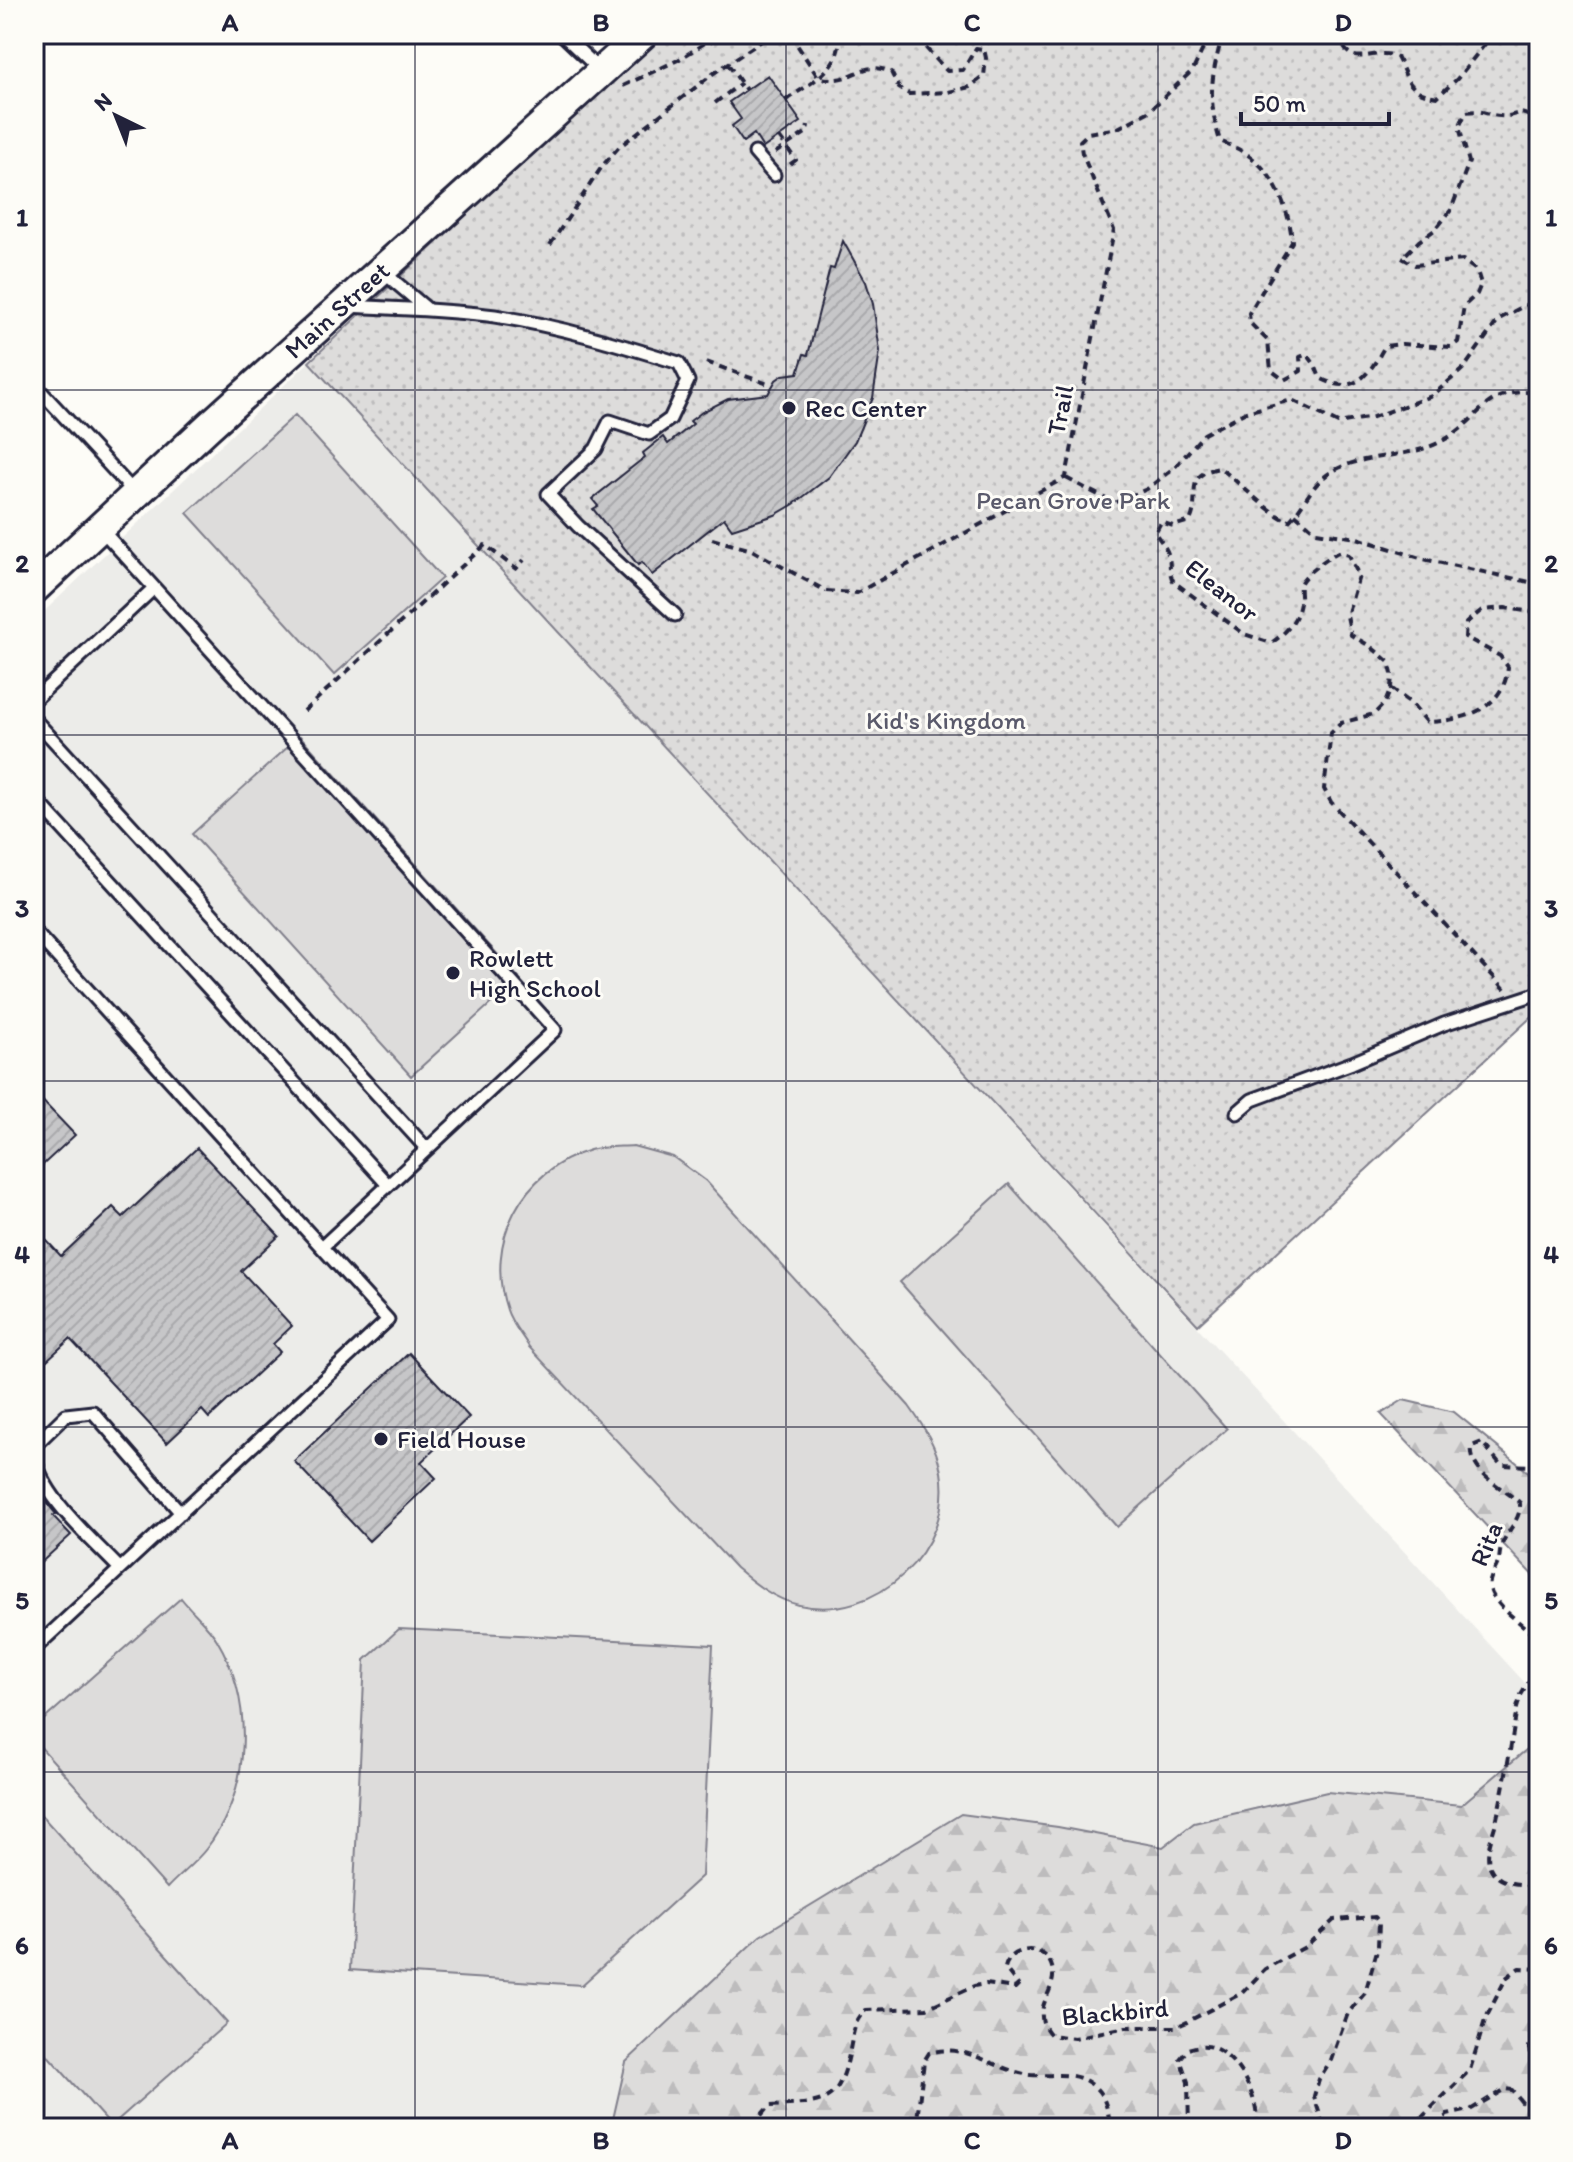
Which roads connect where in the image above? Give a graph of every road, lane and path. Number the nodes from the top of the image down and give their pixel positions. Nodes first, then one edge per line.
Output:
1 (562, 34) edge
2 (643, 34) edge
3 (772, 34) edge
4 (790, 34) edge
5 (839, 34) edge
6 (919, 34) edge
7 (1210, 34) edge
8 (1223, 34) edge
9 (1339, 34) edge
10 (1493, 34) edge
11 (1531, 34) edge
12 (1539, 40) edge
13 (728, 64) junction
14 (601, 72) junction
15 (818, 77) junction
16 (741, 83) junction
17 (746, 90) dead end
18 (786, 100) dead end
19 (715, 103) dead end
20 (808, 125) dead end
21 (779, 137) dead end
22 (785, 147) junction
23 (760, 158) joint
24 (774, 175) joint
25 (1539, 180) edge
26 (550, 245) dead end
27 (382, 270) junction
28 (1539, 298) edge
29 (343, 305) junction
30 (427, 309) junction
31 (706, 362) dead end
32 (34, 384) edge
33 (768, 384) dead end
34 (1539, 393) edge
35 (1066, 477) junction
36 (136, 494) junction
37 (1295, 514) junction
38 (100, 528) junction
39 (712, 539) dead end
40 (524, 560) dead end
41 (1539, 584) edge
42 (154, 588) junction
43 (34, 589) edge
44 (1539, 613) edge
45 (675, 615) dead end
46 (1391, 688) junction
47 (34, 700) edge
48 (304, 711) dead end
49 (34, 719) edge
50 (34, 797) edge
51 (34, 931) edge
52 (1539, 993) edge
53 (1516, 1001) junction
54 (1237, 1113) dead end
55 (427, 1149) junction
56 (388, 1185) junction
57 (322, 1247) junction
58 (34, 1446) edge
59 (34, 1453) edge
60 (1539, 1461) edge
61 (181, 1513) junction
62 (120, 1569) junction
63 (1539, 1644) edge
64 (34, 1649) edge
65 (1539, 1665) edge
66 (1539, 1885) edge
67 (1539, 1969) edge
68 (1539, 2019) edge
69 (1539, 2067) edge
70 (1539, 2116) edge
71 (756, 2128) edge
72 (916, 2128) edge
73 (1111, 2128) edge
74 (1189, 2128) edge
75 (1256, 2128) edge
76 (1324, 2128) edge
77 (1411, 2128) edge
78 (1435, 2128) edge

1 - 14 lane
2 - 14 street, Main Street
3 - 13 path
4 - 15 path
5 - 15 path
6 - 15 path
7 - 35 path, Trail
8 - 25 path
9 - 10 path
11 - 12 path
13 - 16 path
13 - 26 path
14 - 27 street, Main Street
15 - 18 path
16 - 17 path
16 - 19 path
20 - 22 path
21 - 22 path
22 - 23 path
22 - 24 path
23 - 24 lane
27 - 29 street, Main Street
27 - 30 lane
28 - 35 path
29 - 30 lane
29 - 36 street, Main Street
30 - 45 lane
31 - 33 path
32 - 36 lane
34 - 37 path
35 - 39 path
36 - 38 street, Main Street
37 - 41 path
37 - 46 path, Eleanor
38 - 42 lane
38 - 43 street, Main Street
40 - 48 path
42 - 47 lane
42 - 55 lane
44 - 46 path
46 - 53 path
49 - 55 lane
50 - 56 lane
51 - 57 lane
52 - 53 lane
53 - 54 lane
55 - 56 lane
56 - 57 lane
57 - 61 lane
58 - 61 lane
59 - 62 lane
60 - 63 path, Rita
61 - 62 lane
62 - 64 lane
65 - 66 path
67 - 77 path
68 - 69 path
70 - 78 path
71 - 76 path, Blackbird
72 - 73 path
74 - 75 path, Blackbird

